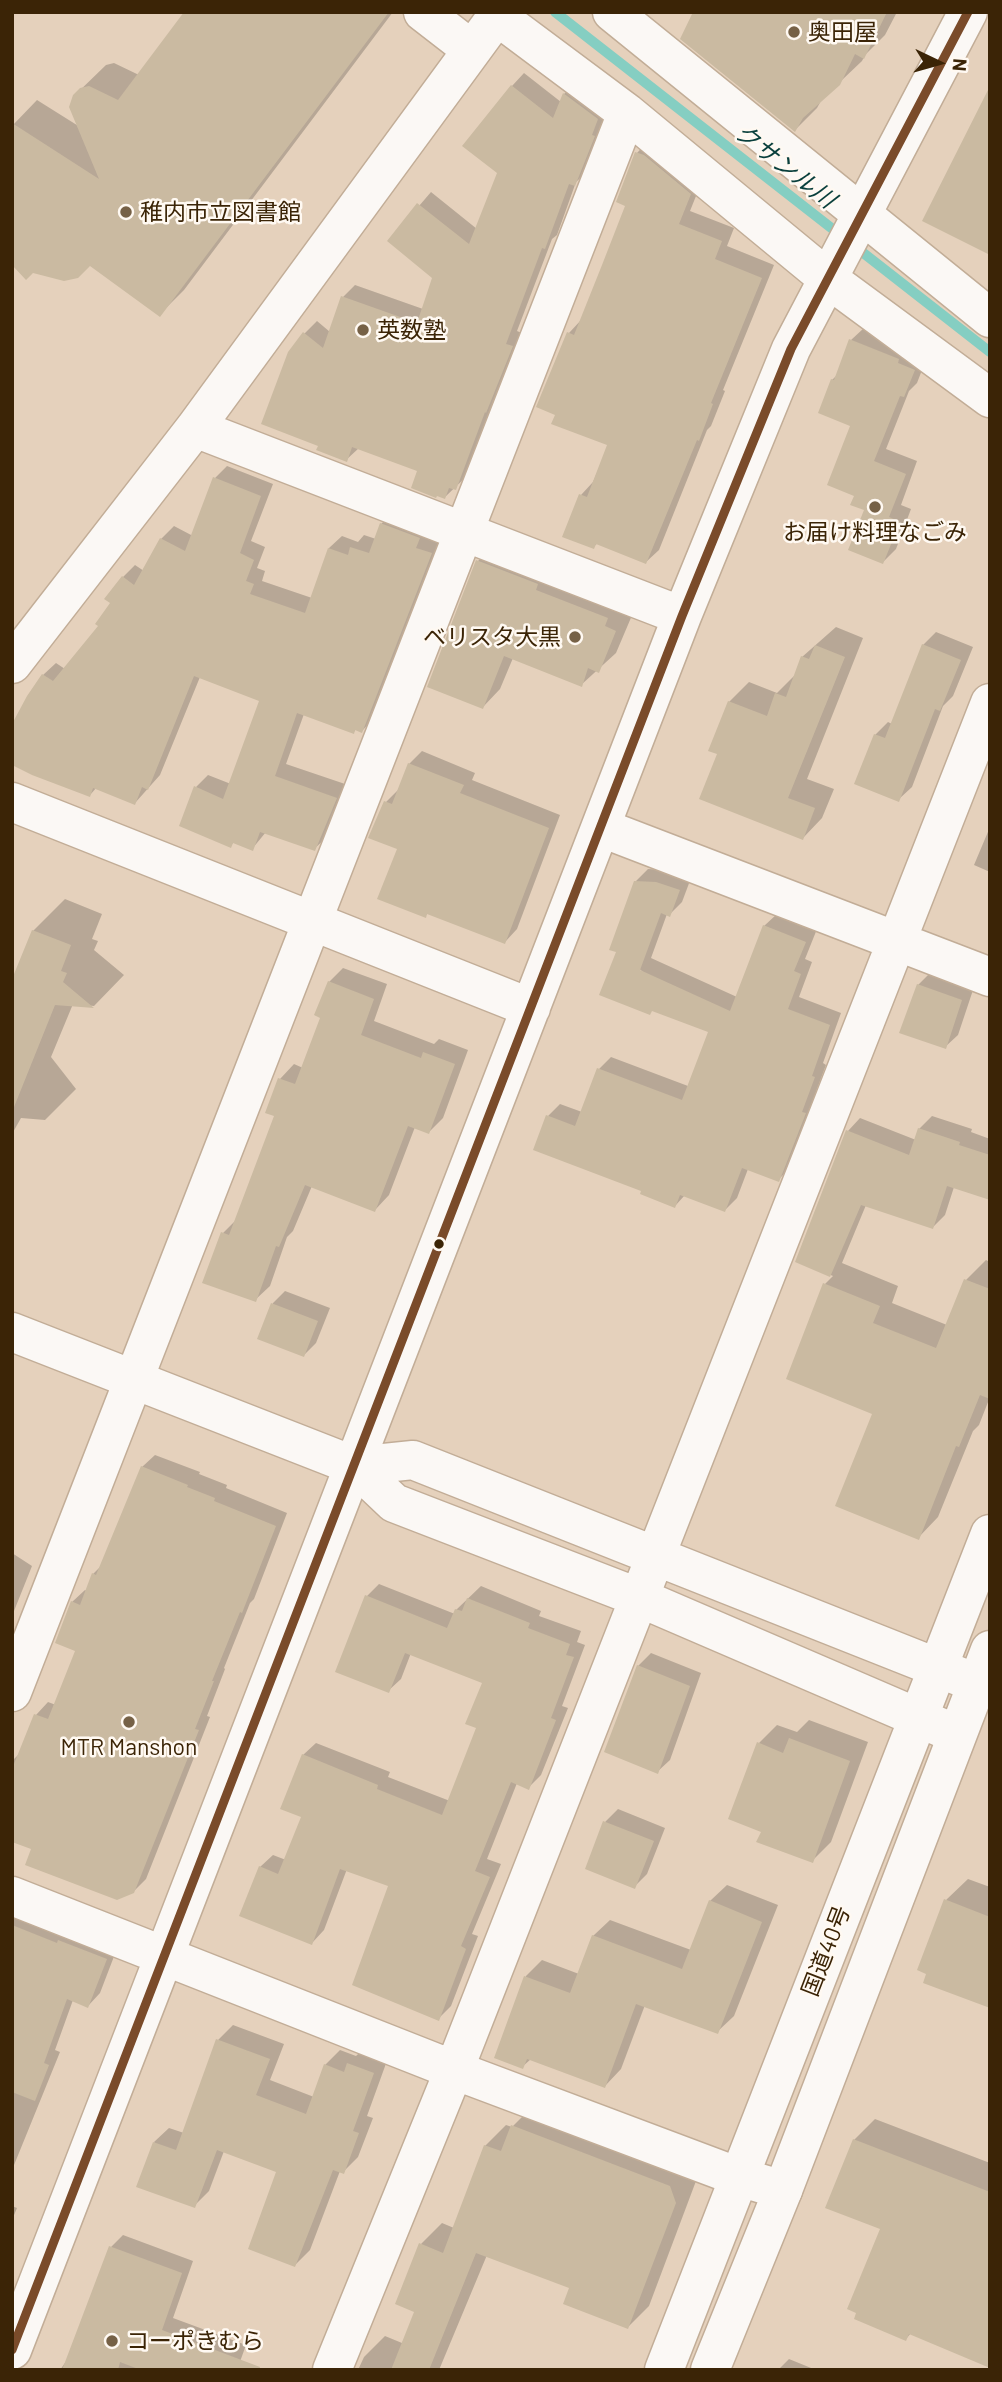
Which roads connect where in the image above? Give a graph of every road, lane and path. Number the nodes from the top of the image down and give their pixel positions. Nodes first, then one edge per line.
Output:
1 (423, 12) edge
2 (612, 12) edge
3 (968, 12) edge
4 (498, 14) edge
5 (472, 50) junction
6 (626, 113) junction
7 (858, 221) junction
8 (832, 270) junction
9 (990, 318) edge
10 (990, 398) edge
11 (195, 428) junction
12 (463, 531) junction
13 (682, 616) junction
14 (12, 664) edge
15 (990, 703) edge
16 (12, 802) edge
17 (602, 828) junction
18 (313, 921) junction
19 (895, 942) junction
20 (990, 977) edge
21 (531, 1008) junction
22 (12, 1332) edge
23 (135, 1380) junction
24 (355, 1466) junction
25 (990, 1534) edge
26 (656, 1557) junction
27 (640, 1598) junction
28 (983, 1667) edge
29 (938, 1668) junction
30 (12, 1692) edge
31 (918, 1718) junction
32 (956, 1734) junction
33 (12, 1896) edge
34 (163, 1955) junction
35 (454, 2070) junction
36 (739, 2177) junction
37 (783, 2190) junction
38 (12, 2350) edge
39 (332, 2370) edge
40 (664, 2370) edge
41 (709, 2370) edge

1 - 5 main road
2 - 7 main road
3 - 7 main road
4 - 5 main road
4 - 6 main road
5 - 11 main road
6 - 8 main road
6 - 12 main road
7 - 8 main road
7 - 9 main road
8 - 10 main road
8 - 13 main road
11 - 12 main road
11 - 14 main road
12 - 13 main road
12 - 18 main road
13 - 17 main road
15 - 19 main road
16 - 18 main road
17 - 19 main road
17 - 21 main road
18 - 21 main road
18 - 23 main road
19 - 20 main road
19 - 26 main road
21 - 24 main road
22 - 23 main road
23 - 24 main road
23 - 30 main road
24 - 26 main road
24 - 27 main road
24 - 34 main road
25 - 29 main road, 国道40号
26 - 27 main road
26 - 29 main road
27 - 31 main road
27 - 35 main road
28 - 29 main road
28 - 32 main road, 国道40号
29 - 31 main road, 国道40号
31 - 32 main road
31 - 36 main road, 国道40号
32 - 37 main road, 国道40号
33 - 34 main road
34 - 35 main road
34 - 38 main road
35 - 36 main road
35 - 39 main road
36 - 37 main road
36 - 40 main road, 国道40号
37 - 41 main road, 国道40号

